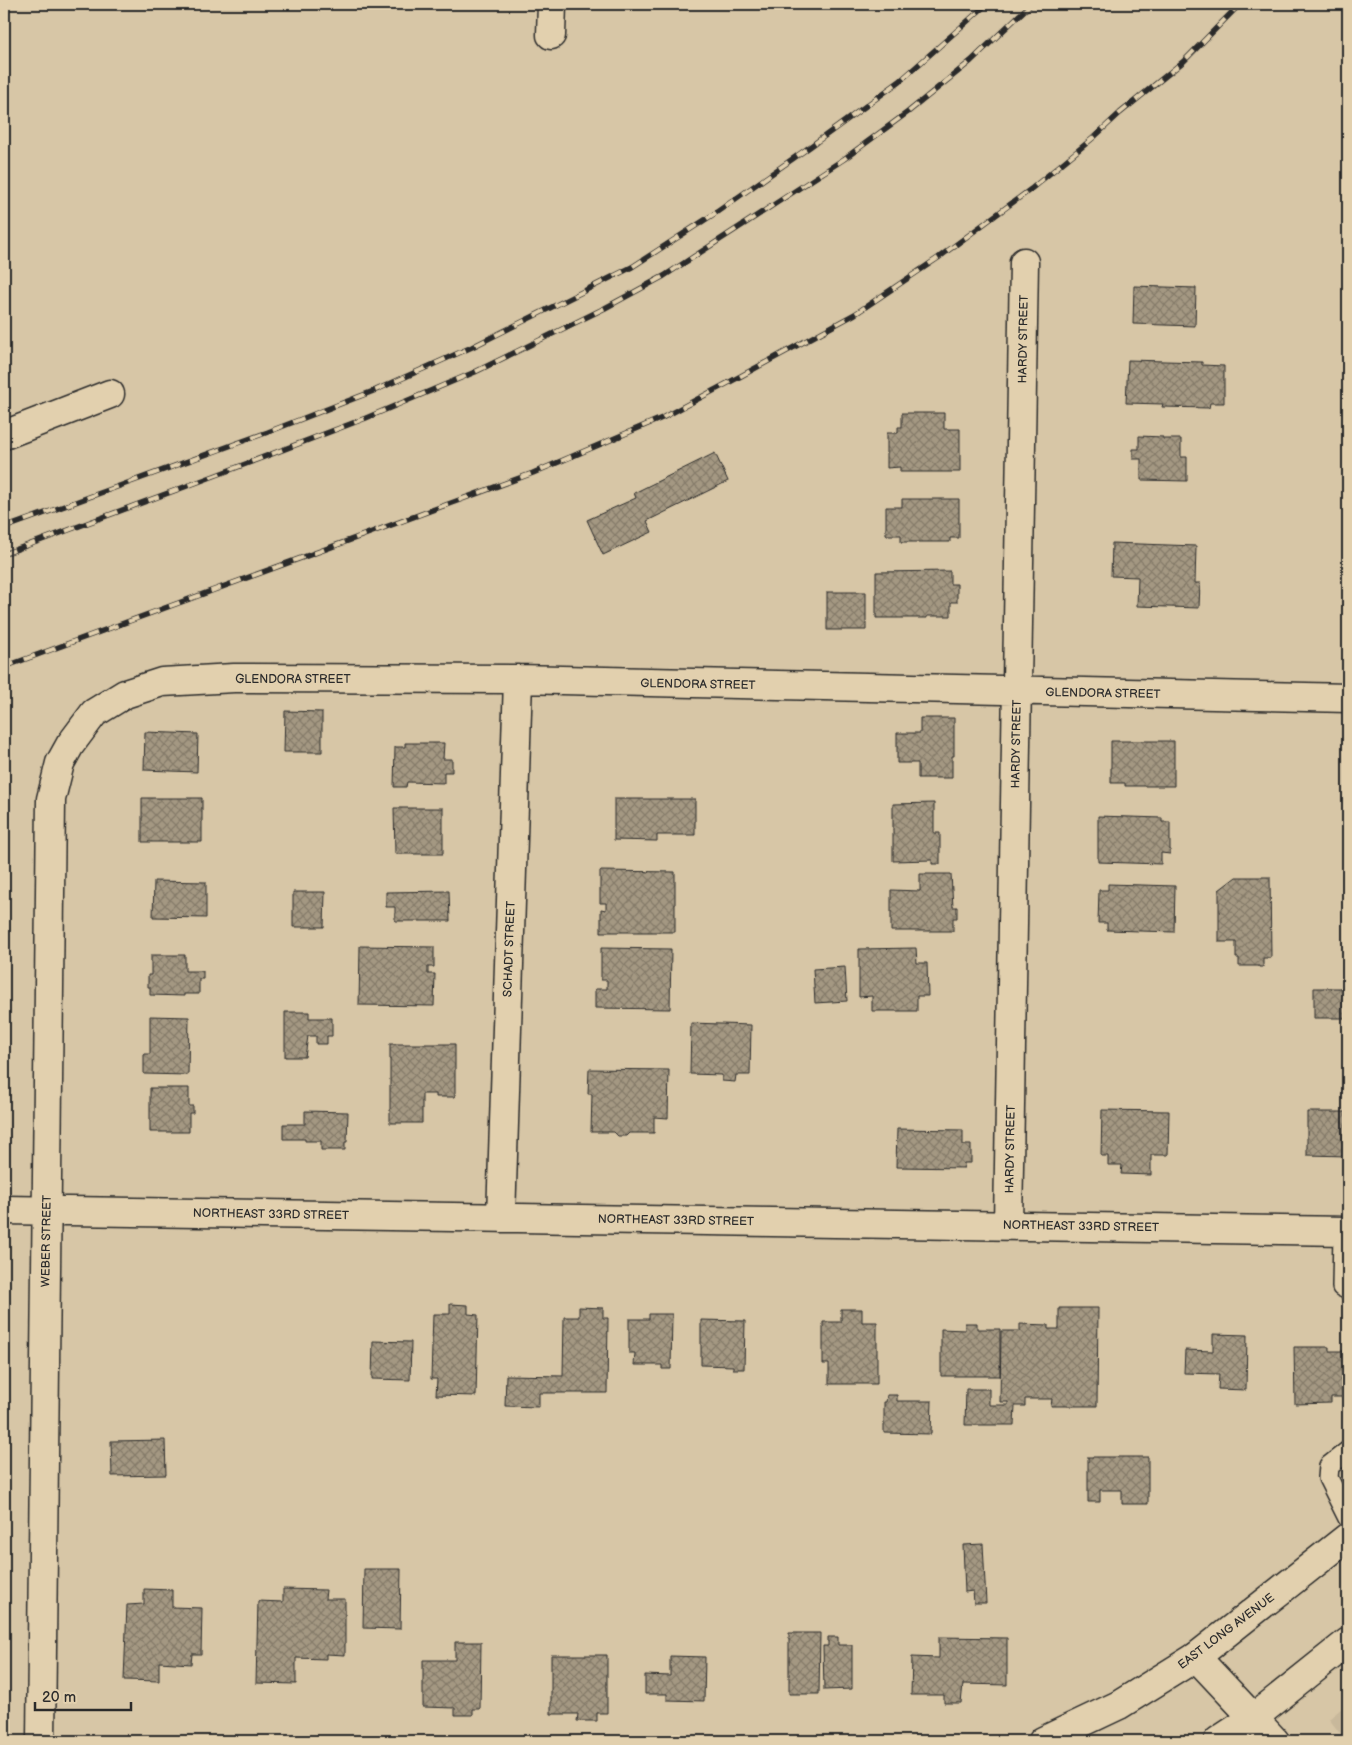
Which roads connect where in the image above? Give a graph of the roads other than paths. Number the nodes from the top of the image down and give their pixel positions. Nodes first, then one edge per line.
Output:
1 (552, 4) edge
2 (551, 35) dead end
3 (1024, 262) dead end
4 (110, 394) dead end
5 (4, 435) edge
6 (518, 679) junction
7 (1017, 691) junction
8 (1348, 698) edge
9 (70, 745) joint
10 (4, 1210) edge
11 (46, 1211) junction
12 (501, 1218) junction
13 (1008, 1225) junction
14 (1346, 1231) edge
15 (1348, 1290) edge
16 (1348, 1451) edge
17 (1348, 1518) edge
18 (1348, 1537) edge
19 (1348, 1642) edge
20 (1196, 1657) junction
21 (1253, 1718) junction
22 (41, 1741) edge
23 (1043, 1741) edge
24 (1218, 1741) edge
25 (1275, 1741) edge

1 - 2 street
3 - 7 street, HARDY STREET
4 - 5 street
6 - 7 street, GLENDORA STREET
6 - 9 street, GLENDORA STREET
6 - 12 street, SCHADT STREET
7 - 8 street, GLENDORA STREET
7 - 13 street, HARDY STREET
9 - 11 street, WEBER STREET
10 - 11 street, NORTHEAST 33RD STREET
11 - 12 street, NORTHEAST 33RD STREET
11 - 22 street, WEBER STREET
12 - 13 street, NORTHEAST 33RD STREET
13 - 14 street, NORTHEAST 33RD STREET
14 - 15 lane
16 - 17 lane
18 - 20 street, EAST LONG AVENUE
19 - 21 street
20 - 21 street
20 - 23 street, EAST LONG AVENUE
21 - 24 street
21 - 25 street

